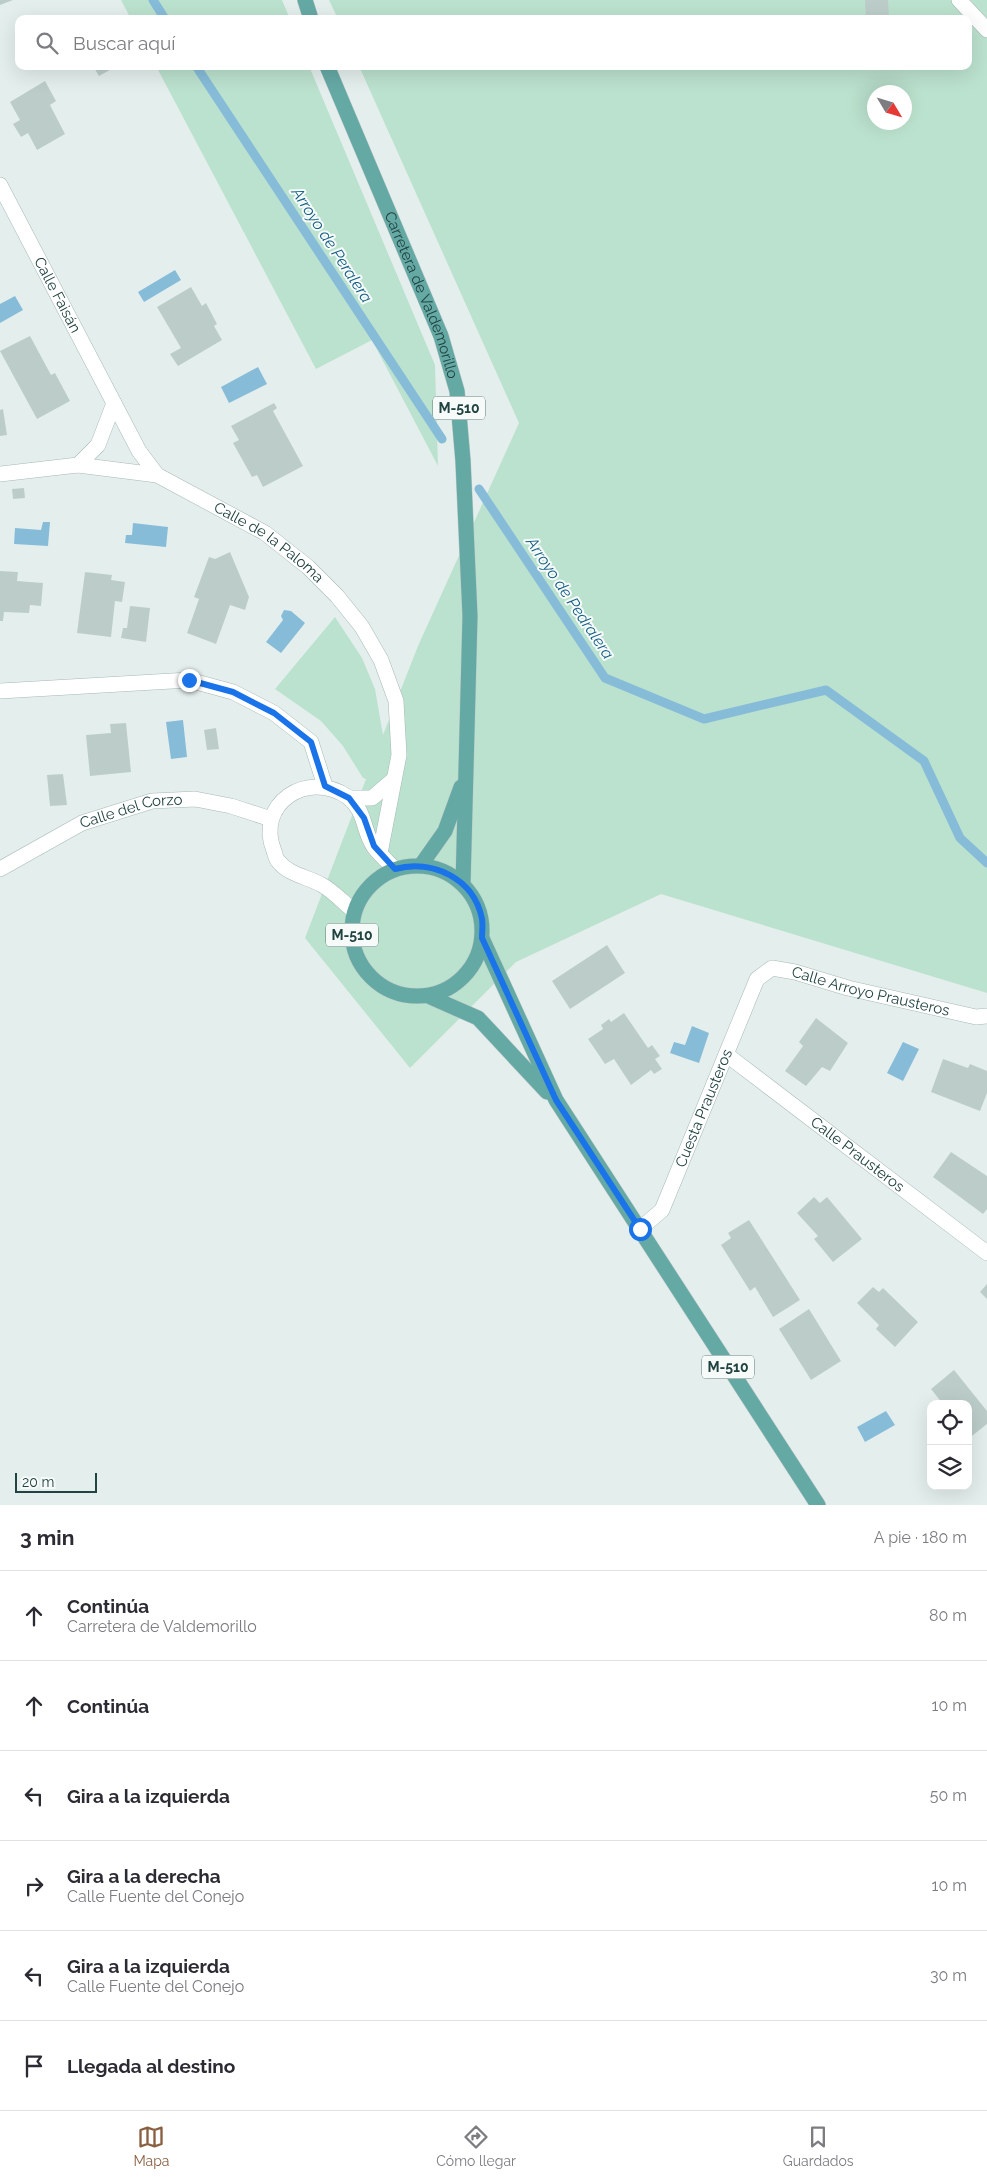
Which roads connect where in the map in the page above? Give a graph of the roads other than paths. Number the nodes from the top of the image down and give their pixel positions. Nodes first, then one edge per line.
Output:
1 (305, 0) edge
2 (959, 0) edge
3 (310, 15) edge
4 (987, 30) edge
5 (329, 70) edge
6 (0, 185) edge
7 (114, 403) junction
8 (78, 465) junction
9 (0, 474) edge
10 (157, 475) junction
11 (0, 691) edge
12 (466, 774) junction
13 (393, 780) junction
14 (325, 786) junction
15 (349, 798) junction
16 (271, 819) junction
17 (380, 853) junction
18 (421, 865) junction
19 (0, 869) edge
20 (395, 869) junction
21 (463, 884) junction
22 (354, 911) junction
23 (482, 938) junction
24 (757, 979) joint
25 (428, 996) junction
26 (987, 1016) edge
27 (727, 1055) junction
28 (556, 1100) junction
29 (640, 1229) junction
30 (987, 1254) edge
31 (818, 1505) edge

1 - 3 main road
2 - 4 street
5 - 12 main road, Carretera de Valdemorillo / M-510
6 - 7 street, Calle Faisán
7 - 8 street
7 - 10 street, Calle Faisán
8 - 9 street, Calle de la Paloma
8 - 10 street, Calle de la Paloma
10 - 13 street, Calle de la Paloma
11 - 14 street
12 - 18 main road, Carretera de Valdemorillo / M-510
12 - 21 main road, Carretera de Valdemorillo / M-510
13 - 15 street
13 - 17 street, Calle de la Paloma
14 - 15 street
14 - 16 street
15 - 17 street
16 - 19 street, Calle del Corzo
16 - 22 street
17 - 20 street
18 - 20 main road, M-510
18 - 21 main road, M-510
20 - 22 main road, M-510
21 - 23 main road, M-510
22 - 25 main road, M-510
23 - 25 main road, M-510
23 - 28 main road, M-510
24 - 26 street, Calle Arroyo Prausteros
24 - 27 street, Cuesta Prausteros
25 - 28 main road, M-510
27 - 29 street, Cuesta Prausteros
27 - 30 street, Calle Prausteros
28 - 29 main road, M-510
29 - 31 main road, M-510

